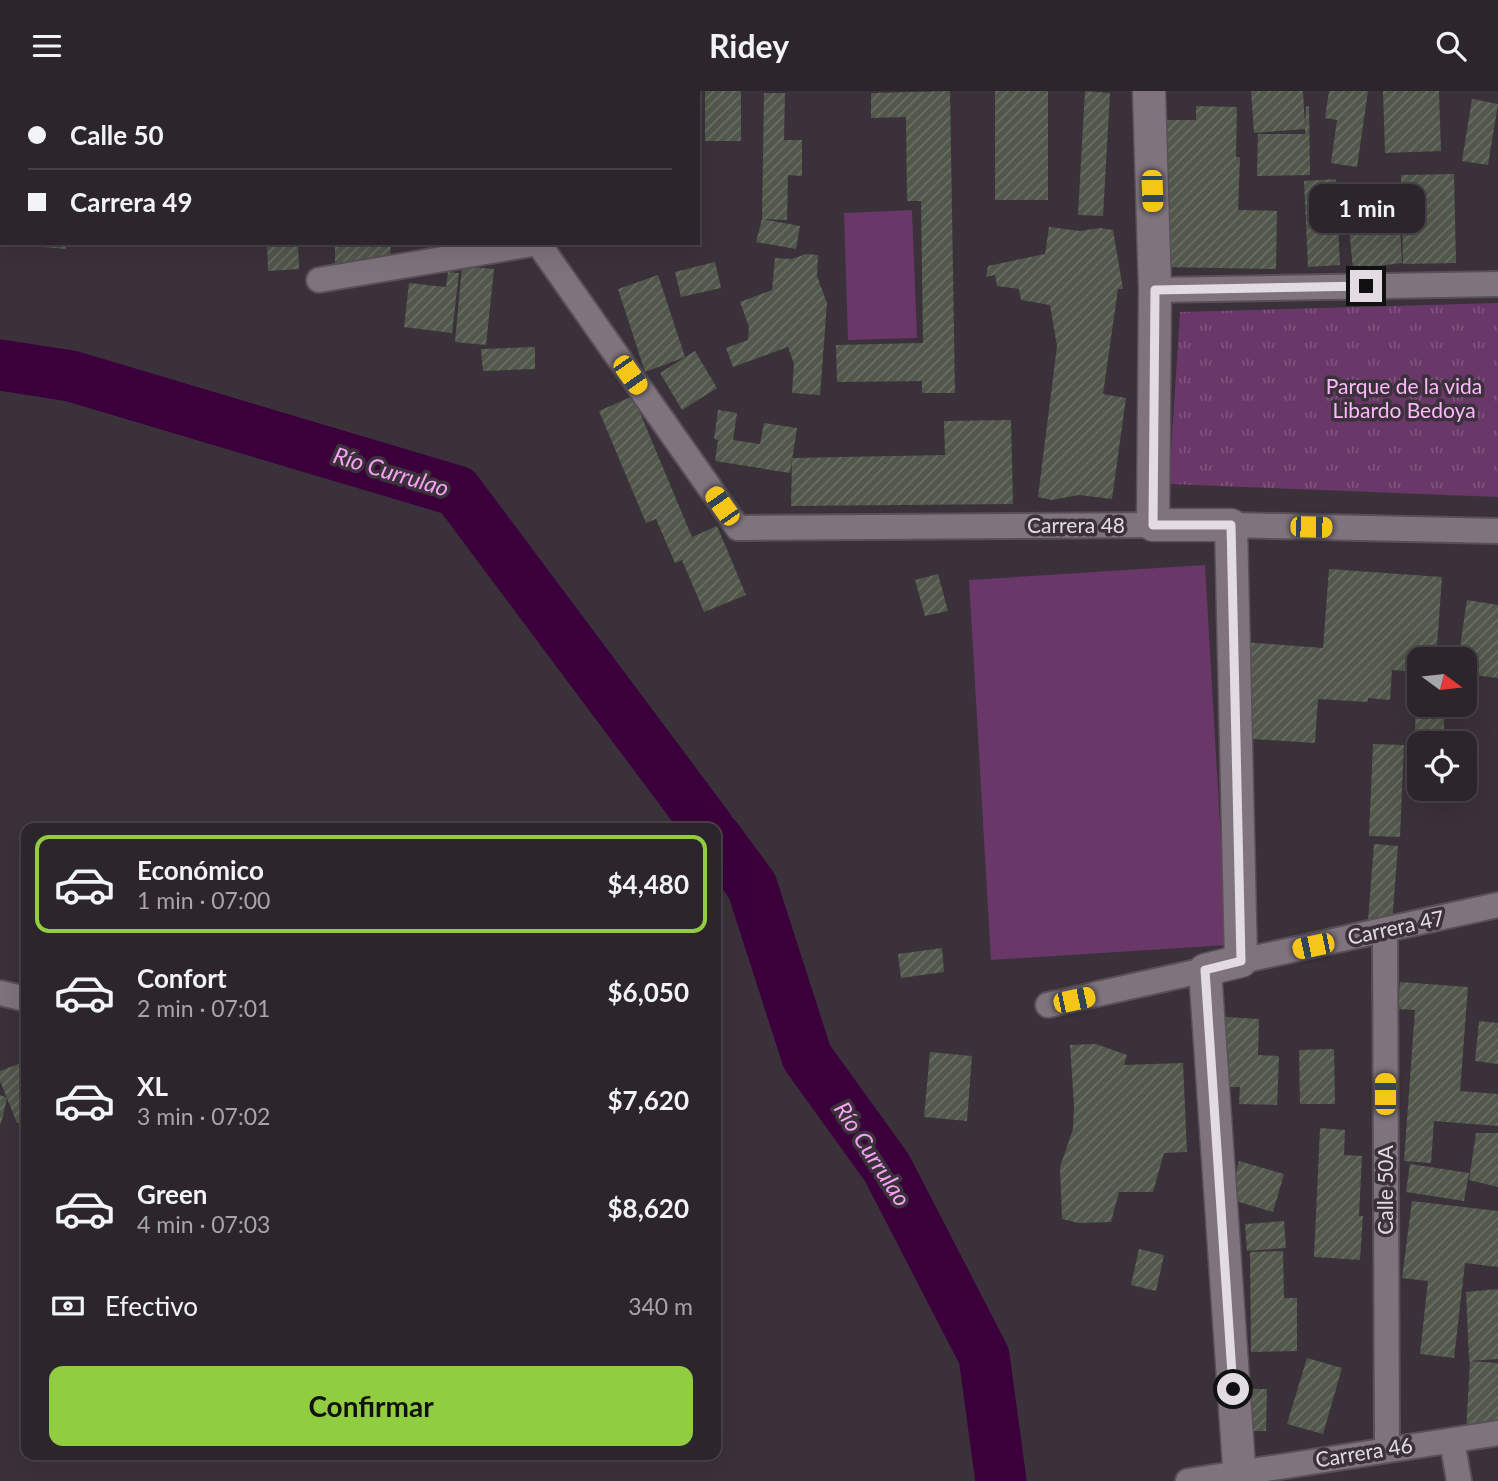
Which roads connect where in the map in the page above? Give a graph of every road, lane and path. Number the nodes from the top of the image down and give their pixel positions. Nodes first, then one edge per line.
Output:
1 (1149, 91) edge
2 (526, 245) edge
3 (539, 245) edge
4 (319, 280) dead end
5 (1498, 284) edge
6 (1155, 290) junction
7 (1153, 525) junction
8 (1231, 525) junction
9 (1498, 531) edge
10 (1498, 905) edge
11 (1385, 930) junction
12 (1241, 961) junction
13 (1205, 970) junction
14 (0, 993) edge
15 (21, 998) edge
16 (1048, 1005) dead end
17 (1498, 1433) edge
18 (1452, 1440) junction
19 (1387, 1450) junction
20 (1239, 1477) edge
21 (1188, 1481) edge
22 (1459, 1481) edge

1 - 6 street
2 - 4 street, Carrera 48
3 - 7 street, Carrera 48
5 - 6 street
6 - 7 street
7 - 8 street, Carrera 48
8 - 9 street, Carrera 48
8 - 12 street
10 - 11 street, Carrera 47
11 - 12 street, Carrera 47
11 - 19 street, Calle 50A
12 - 13 street, Carrera 47
13 - 16 street, Carrera 47
13 - 20 street
14 - 15 street
17 - 18 street, Carrera 46
18 - 19 street, Carrera 46
18 - 22 street
19 - 20 street, Carrera 46
20 - 21 street, Carrera 46

